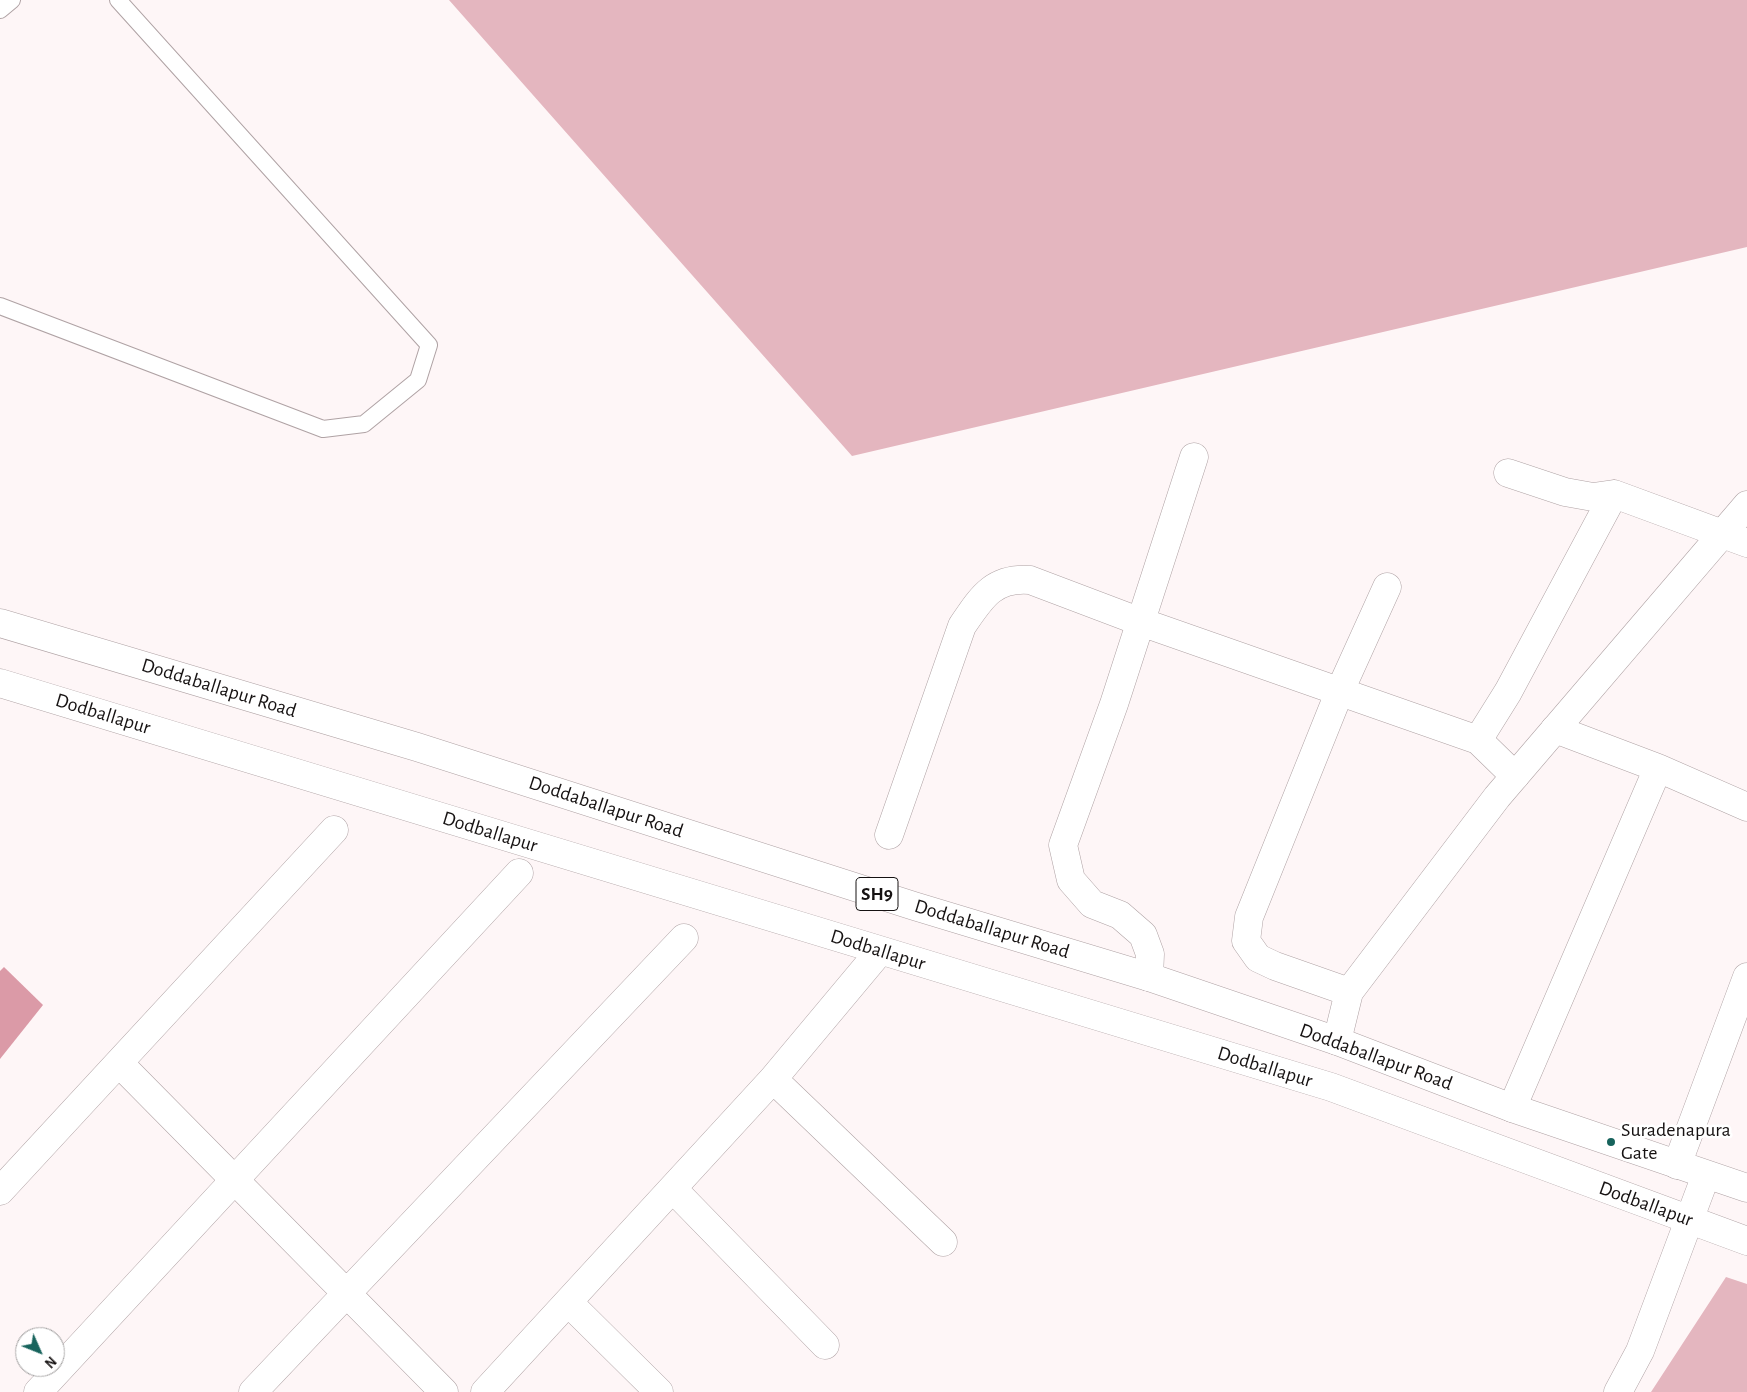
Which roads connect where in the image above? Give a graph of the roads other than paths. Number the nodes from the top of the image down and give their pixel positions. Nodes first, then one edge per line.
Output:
1 (12, 0) edge
2 (118, 0) edge
3 (0, 10) edge
4 (0, 306) edge
5 (1194, 457) dead end
6 (1508, 473) dead end
7 (1614, 494) junction
8 (1747, 505) edge
9 (1735, 538) edge
10 (1387, 587) dead end
11 (1140, 622) junction
12 (0, 623) edge
13 (0, 683) edge
14 (1339, 693) junction
15 (1555, 729) junction
16 (1478, 740) junction
17 (1658, 768) junction
18 (1515, 776) junction
19 (1747, 807) edge
20 (334, 830) dead end
21 (889, 835) dead end
22 (519, 873) dead end
23 (684, 938) dead end
24 (880, 950) junction
25 (1149, 977) junction
26 (1747, 977) edge
27 (1349, 992) junction
28 (1336, 1041) junction
29 (119, 1063) junction
30 (773, 1079) junction
31 (1512, 1108) junction
32 (1676, 1165) junction
33 (1706, 1175) junction
34 (235, 1180) junction
35 (1747, 1188) edge
36 (673, 1189) junction
37 (0, 1191) edge
38 (1690, 1220) junction
39 (1747, 1241) edge
40 (943, 1242) dead end
41 (347, 1294) junction
42 (568, 1302) junction
43 (825, 1344) dead end
44 (38, 1392) edge
45 (253, 1392) edge
46 (444, 1392) edge
47 (485, 1392) edge
48 (659, 1392) edge
49 (1618, 1392) edge

1 - 3 lane
2 - 4 lane
5 - 11 street
6 - 7 street
7 - 9 street
7 - 16 street
8 - 9 street
9 - 15 street
10 - 14 street
11 - 14 street
11 - 21 street
11 - 25 street
12 - 25 street, Doddaballapur Road / SH9
13 - 24 street, Dodballapur
14 - 16 street
14 - 27 street
15 - 17 street
15 - 18 street
16 - 18 street
17 - 19 street
17 - 31 street
18 - 27 street
20 - 29 street
22 - 34 street
23 - 41 street
24 - 30 street
24 - 38 street, Dodballapur
25 - 28 street, Doddaballapur Road / SH9
26 - 32 street
27 - 28 street
28 - 31 street, Doddaballapur Road / SH9
29 - 34 street
29 - 37 street
30 - 36 street
30 - 40 street
31 - 32 street, Doddaballapur Road / SH9
32 - 33 street, Doddaballapur Road / SH9
33 - 35 street, Doddaballapur Road / SH9
33 - 38 street
34 - 41 street
34 - 44 street
36 - 42 street
36 - 43 street
38 - 39 street, Dodballapur
38 - 49 street
41 - 45 street
41 - 46 street
42 - 47 street
42 - 48 street

